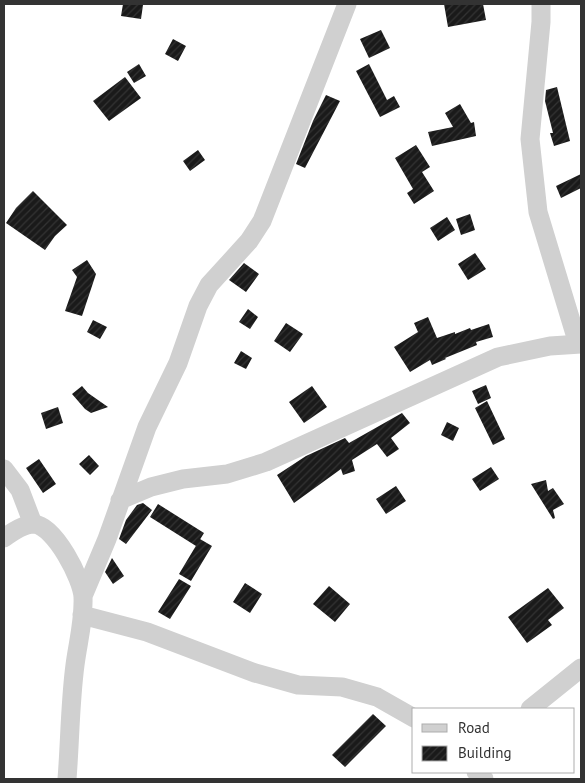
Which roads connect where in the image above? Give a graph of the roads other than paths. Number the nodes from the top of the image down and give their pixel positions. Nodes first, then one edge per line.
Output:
1 (348, 4) edge
2 (540, 4) edge
3 (580, 344) edge
4 (4, 469) edge
5 (120, 500) junction
6 (33, 524) junction
7 (4, 538) edge
8 (83, 596) junction
9 (82, 615) junction
10 (581, 668) edge
11 (531, 708) edge
12 (412, 717) edge
13 (67, 779) edge

1 - 5 street
2 - 3 street
3 - 5 street
4 - 6 street
5 - 8 street
6 - 7 street
6 - 8 street
8 - 9 street
9 - 12 street
9 - 13 street
10 - 11 street

